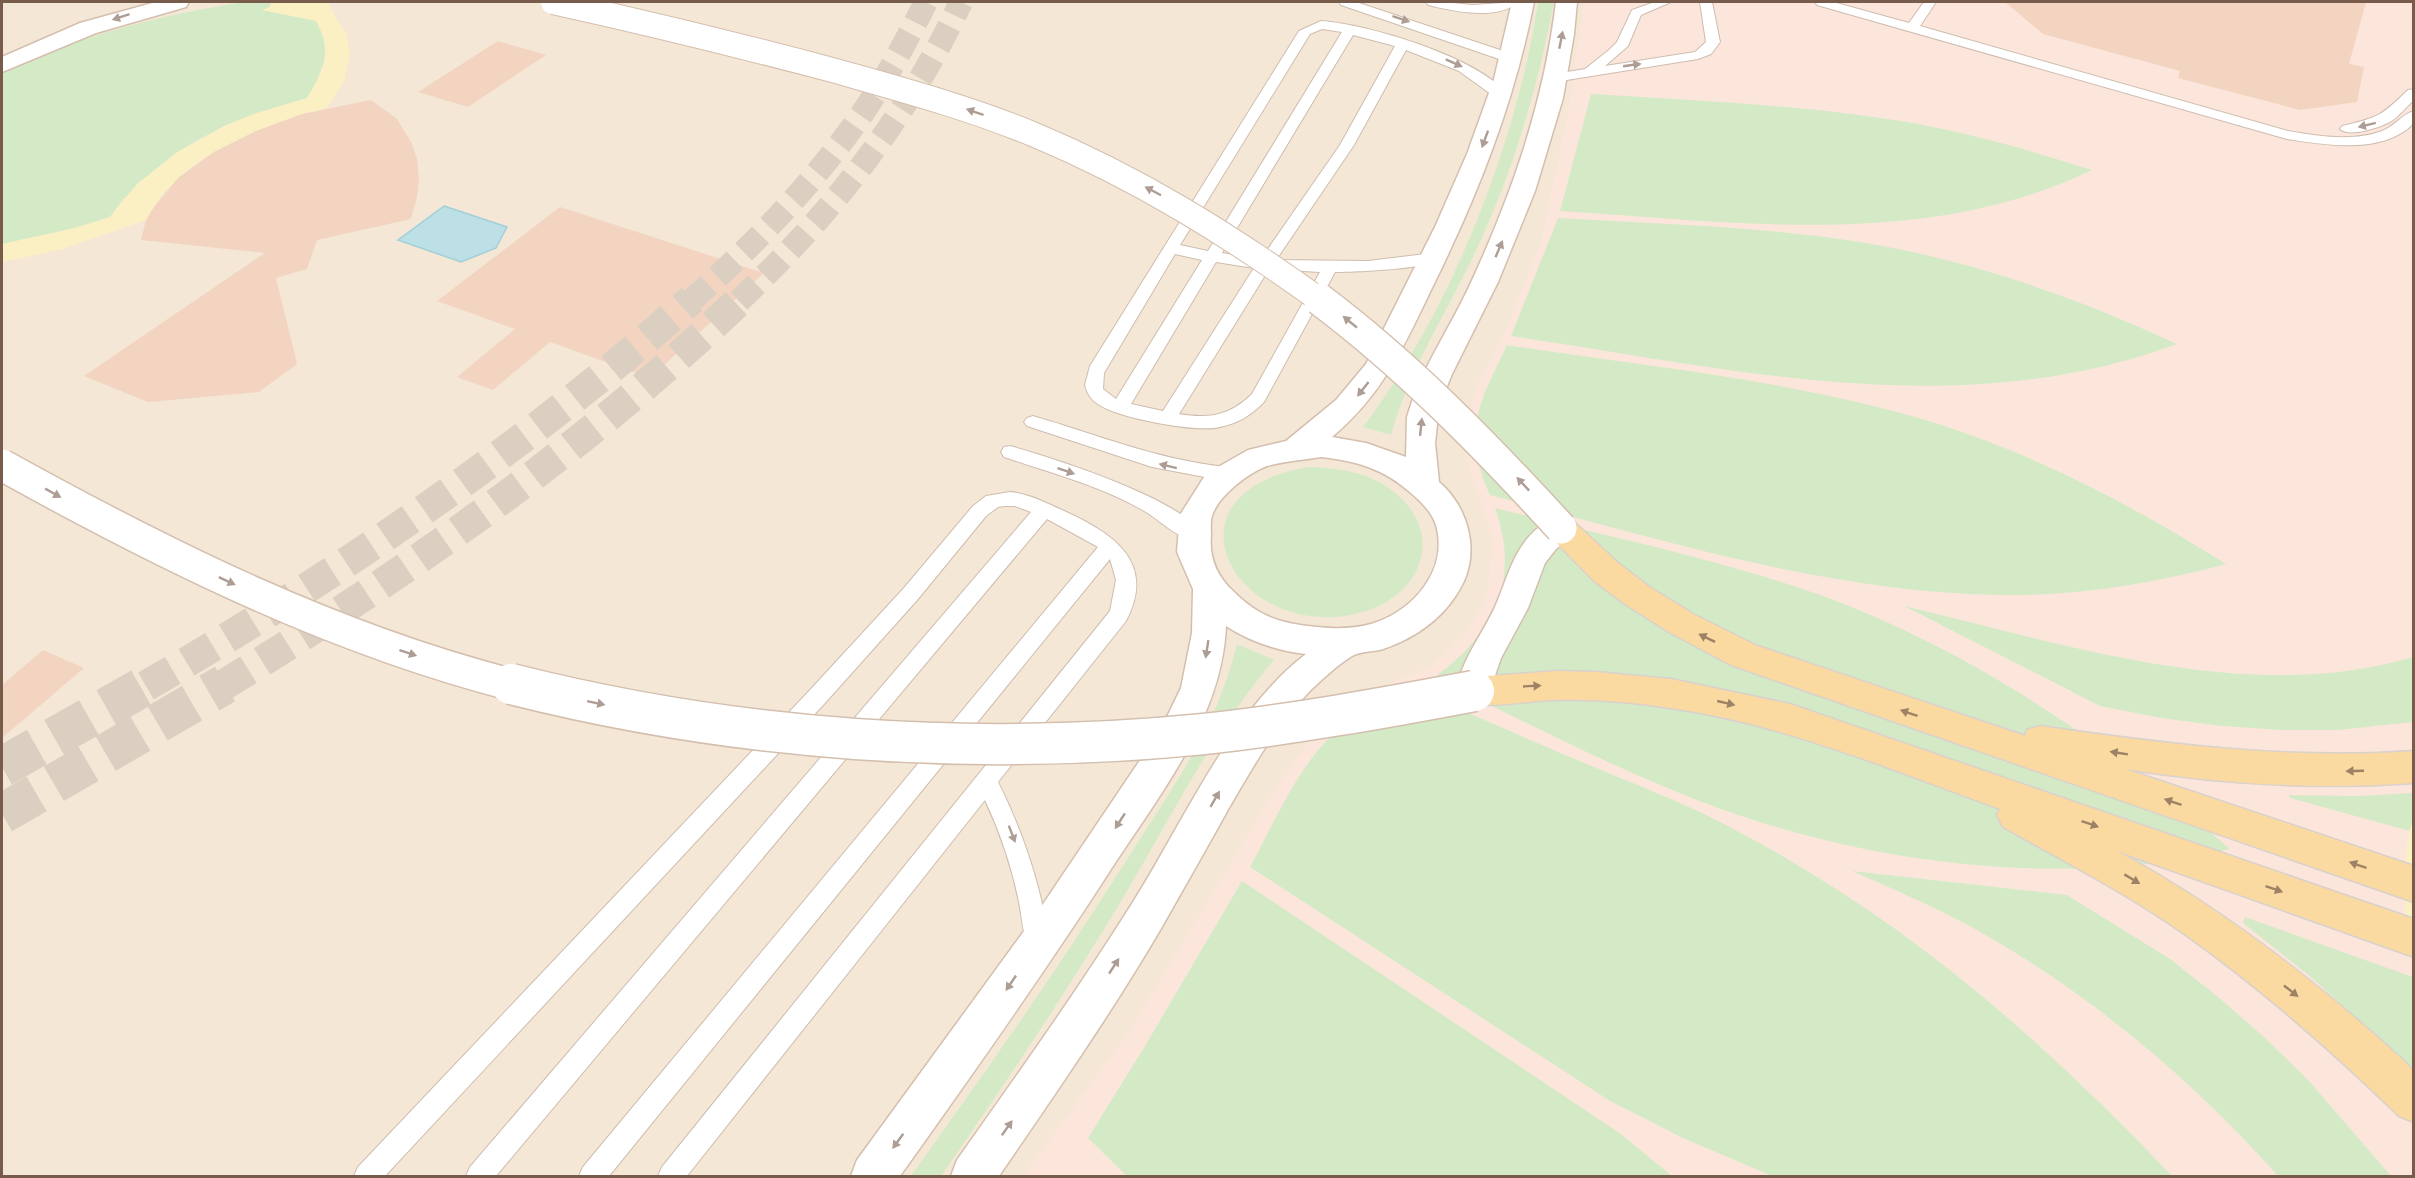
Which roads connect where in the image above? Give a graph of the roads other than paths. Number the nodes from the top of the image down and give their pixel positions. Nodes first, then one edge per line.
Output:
1 (178, 2) edge
2 (553, 2) edge
3 (1345, 2) edge
4 (1436, 2) edge
5 (1512, 2) edge
6 (1523, 2) edge
7 (1567, 2) edge
8 (1665, 2) edge
9 (1707, 2) edge
10 (1821, 2) edge
11 (1930, 2) edge
12 (1913, 27) junction
13 (1349, 30) junction
14 (1402, 45) junction
15 (1510, 58) junction
16 (2, 65) edge
17 (1587, 72) junction
18 (1554, 78) junction
19 (2413, 93) edge
20 (1500, 94) junction
21 (2203, 110) junction
22 (2414, 115) edge
23 (1172, 248) junction
24 (1212, 257) junction
25 (1434, 258) junction
26 (1264, 265) junction
27 (1330, 268) junction
28 (1121, 407) junction
29 (1167, 419) junction
30 (1033, 422) dead end
31 (1298, 447) junction
32 (1010, 452) dead end
33 (2, 465) edge
34 (1226, 474) junction
35 (1424, 485) junction
36 (1043, 511) junction
37 (1562, 528) junction
38 (1191, 533) junction
39 (1110, 546) junction
40 (1209, 590) junction
41 (1344, 643) junction
42 (1474, 691) junction
43 (1953, 728) junction
44 (2414, 767) edge
45 (1933, 769) junction
46 (987, 782) junction
47 (2414, 884) edge
48 (2414, 938) edge
49 (1038, 944) junction
50 (2414, 1101) edge
51 (367, 1176) edge
52 (479, 1176) edge
53 (592, 1176) edge
54 (671, 1176) edge
55 (873, 1176) edge
56 (973, 1176) edge

1 -> 16 street
37 -> 2 street, bridge
3 -> 15 lane
4 - 5 lane
6 - 15 street
18 -> 7 street
8 - 17 lane
17 -> 9 lane
10 - 12 lane
11 - 12 lane
12 - 21 lane
13 - 14 lane
13 - 23 lane
13 - 24 lane
14 -> 20 lane
14 - 26 lane
15 - 20 street
17 - 18 lane
35 -> 18 street
19 -> 21 lane
20 -> 25 street
21 - 22 lane
23 - 24 lane
23 - 28 lane
24 - 26 lane
24 - 28 lane
25 - 27 lane
25 -> 31 street
26 - 27 lane
26 - 29 lane
27 - 29 lane
28 - 29 lane
34 -> 30 lane
31 - 34 street
31 - 35 street
32 -> 38 lane
33 -> 42 street, bridge
34 - 38 street
35 - 41 street
36 - 39 lane
36 - 51 lane
36 - 52 lane
37 - 42 street
43 -> 37 main road
38 - 40 street
39 - 46 lane
39 - 53 lane
40 - 41 street
40 -> 49 street
56 -> 41 street
42 -> 45 main road
44 -> 43 main road
47 -> 43 main road
45 -> 48 main road
45 -> 50 main road
46 -> 49 lane
46 - 54 lane
49 -> 55 street

